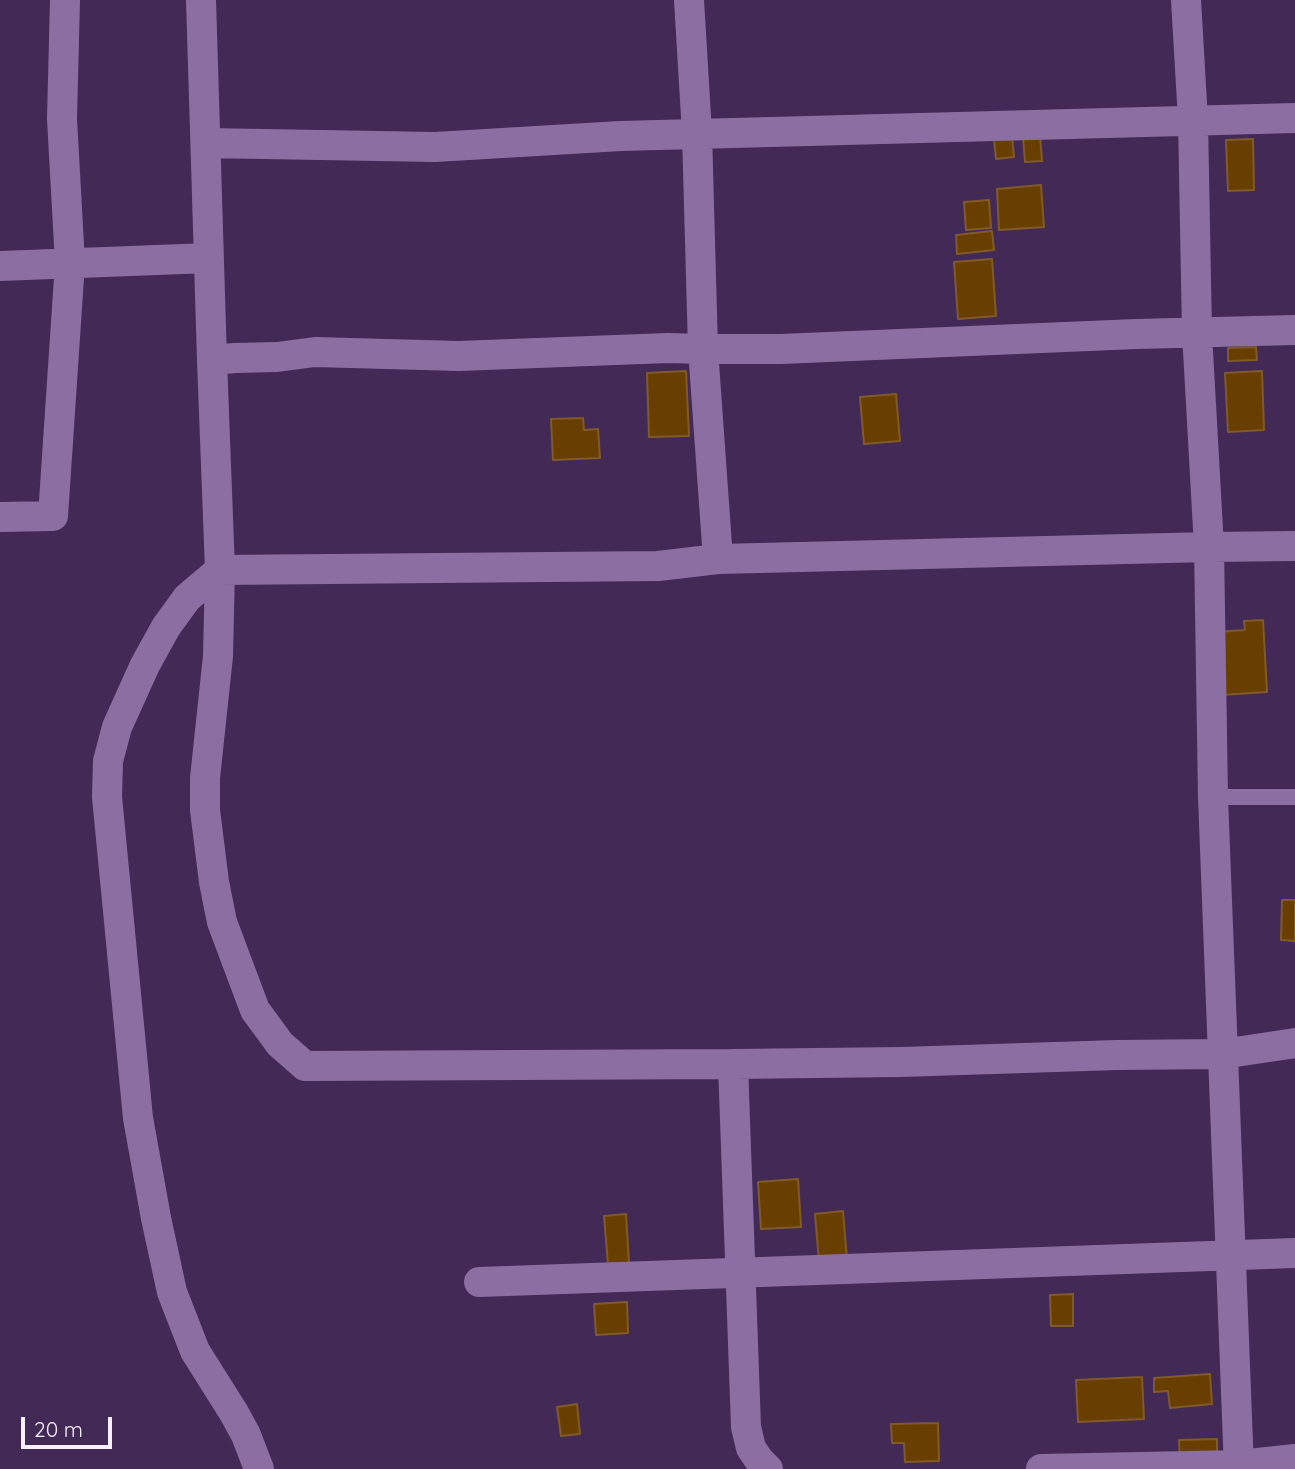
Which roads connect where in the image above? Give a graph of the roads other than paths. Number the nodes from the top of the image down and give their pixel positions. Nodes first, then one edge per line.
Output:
1 (65, 0) edge
2 (201, 0) edge
3 (689, 0) edge
4 (1186, 0) edge
5 (1295, 118) edge
6 (1192, 120) junction
7 (697, 133) junction
8 (206, 143) junction
9 (209, 258) junction
10 (70, 263) junction
11 (0, 266) edge
12 (1295, 330) edge
13 (1197, 333) junction
14 (703, 349) junction
15 (212, 360) junction
16 (0, 517) edge
17 (1295, 546) edge
18 (1209, 547) junction
19 (718, 559) junction
20 (220, 570) junction
21 (1213, 797) junction
22 (1295, 797) edge
23 (1295, 1043) edge
24 (1222, 1054) junction
25 (733, 1064) junction
26 (1295, 1252) edge
27 (1231, 1256) junction
28 (741, 1272) junction
29 (479, 1282) dead end
30 (1295, 1459) edge
31 (1239, 1467) edge
32 (259, 1469) edge
33 (768, 1469) edge
34 (1041, 1469) edge

1 - 10 street
2 - 8 street
3 - 7 street
4 - 6 street
5 - 6 street
6 - 7 street
6 - 13 street
7 - 8 street
7 - 14 street
8 - 9 street
9 - 10 street
9 - 15 street
10 - 11 street
10 - 16 street
12 - 13 street
13 - 14 street
13 - 18 street
14 - 15 street
14 - 19 street
15 - 20 street
17 - 18 street
18 - 19 street
18 - 21 street
19 - 20 street
20 - 25 street
20 - 32 street
21 - 22 lane
21 - 24 street
23 - 24 street
24 - 25 street
24 - 27 street
25 - 28 street
26 - 27 street
27 - 28 street
27 - 31 street
28 - 29 street
28 - 33 street
30 - 31 street
31 - 34 street

